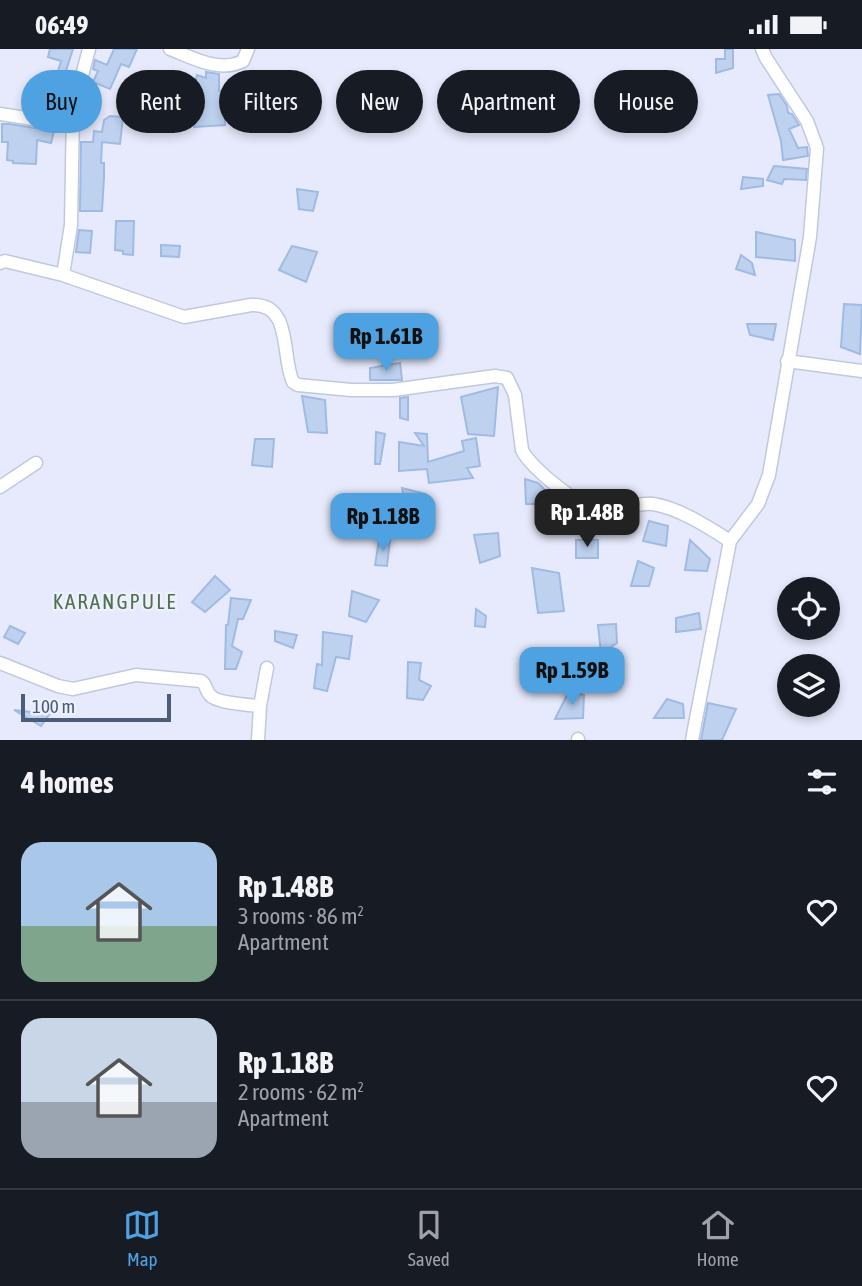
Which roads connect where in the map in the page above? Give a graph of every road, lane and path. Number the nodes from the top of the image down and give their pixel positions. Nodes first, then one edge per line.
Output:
1 (89, 49) edge
2 (170, 49) edge
3 (248, 49) edge
4 (762, 49) edge
5 (84, 70) edge
6 (0, 114) edge
7 (21, 117) edge
8 (71, 133) edge
9 (0, 263) edge
10 (63, 275) junction
11 (787, 361) junction
12 (862, 372) edge
13 (36, 463) dead end
14 (0, 487) edge
15 (730, 541) junction
16 (0, 663) edge
17 (267, 668) dead end
18 (260, 706) junction
19 (258, 740) edge
20 (692, 740) edge

1 - 5 street
2 - 3 street
4 - 11 street
6 - 7 street
8 - 10 street
9 - 10 street
10 - 15 street
11 - 12 street
11 - 15 street
13 - 14 street
15 - 20 street
16 - 18 street
17 - 18 street
18 - 19 street

